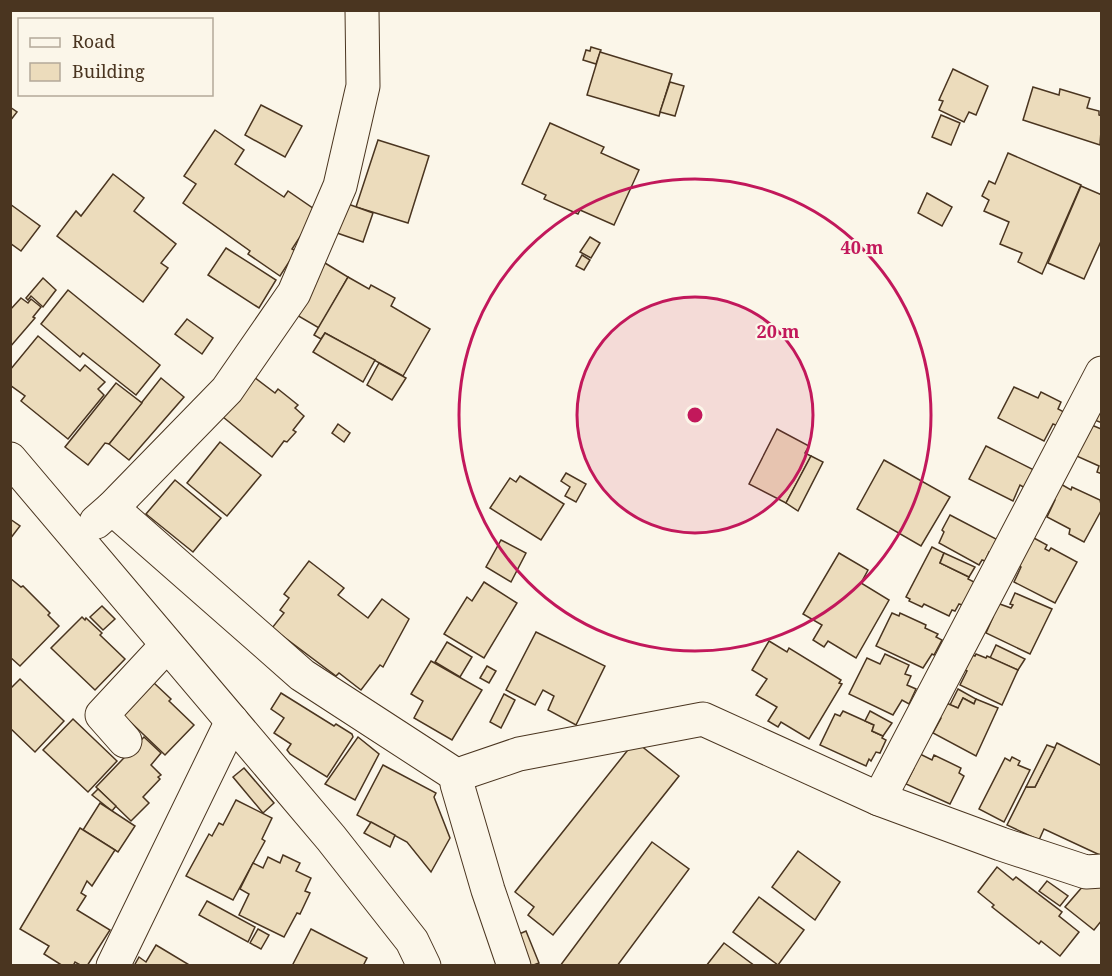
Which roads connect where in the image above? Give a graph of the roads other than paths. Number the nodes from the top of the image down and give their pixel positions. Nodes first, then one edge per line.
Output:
1 (362, 10) edge
2 (1101, 373) edge
3 (10, 459) edge
4 (112, 508) junction
5 (76, 539) junction
6 (167, 645) junction
7 (232, 721) junction
8 (125, 741) dead end
9 (459, 777) junction
10 (879, 799) junction
11 (1101, 871) edge
12 (113, 966) edge
13 (424, 966) edge
14 (514, 966) edge

1 - 4 street
2 - 10 street
3 - 5 street
4 - 5 street
4 - 9 street
5 - 6 street
6 - 7 street
6 - 8 street
7 - 12 street
7 - 13 street
9 - 10 street
9 - 14 street
10 - 11 street

